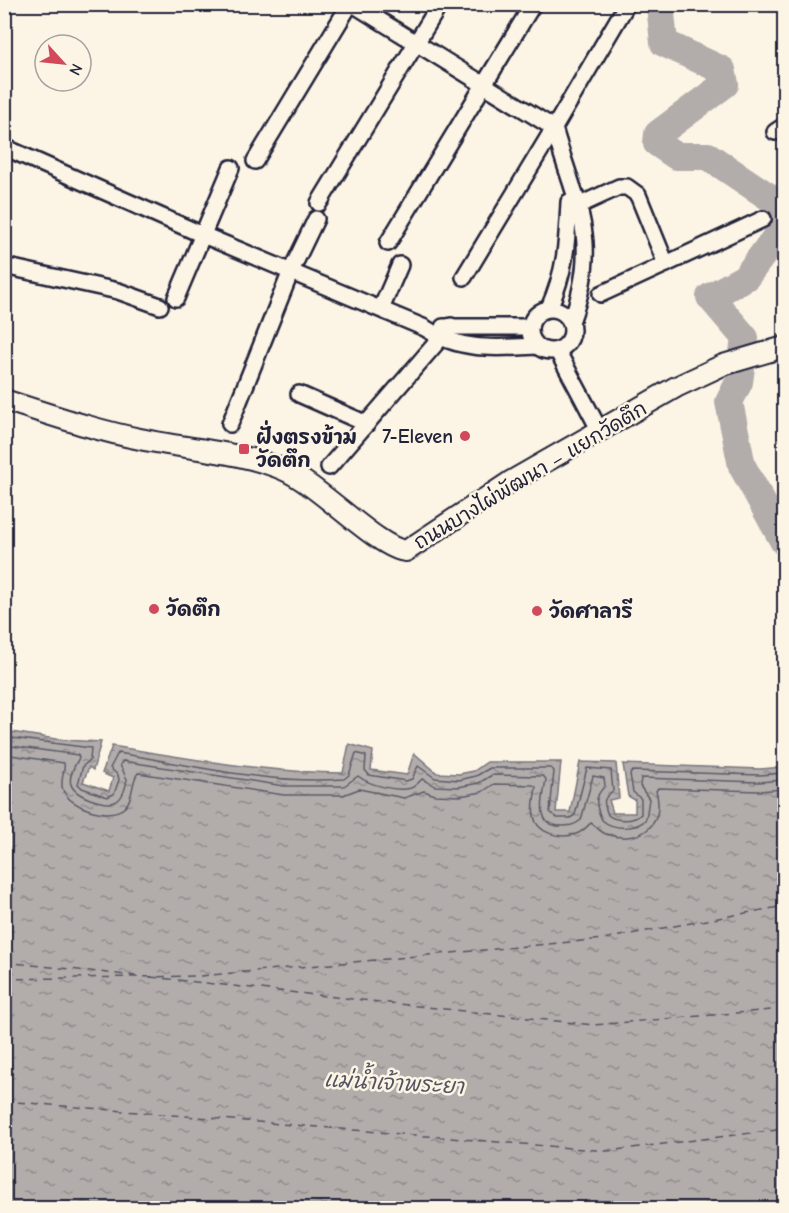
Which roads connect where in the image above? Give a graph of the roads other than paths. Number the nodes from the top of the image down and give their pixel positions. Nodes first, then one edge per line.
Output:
1 (351, 4) edge
2 (440, 4) edge
3 (533, 4) edge
4 (627, 4) edge
5 (417, 42) junction
6 (485, 84) junction
7 (554, 128) junction
8 (4, 147) edge
9 (255, 161) dead end
10 (231, 168) dead end
11 (319, 203) dead end
12 (574, 207) junction
13 (316, 219) dead end
14 (763, 219) dead end
15 (203, 235) junction
16 (388, 243) dead end
17 (666, 264) junction
18 (400, 265) dead end
19 (4, 266) edge
20 (291, 271) junction
21 (464, 277) dead end
22 (601, 294) dead end
23 (176, 298) dead end
24 (160, 306) dead end
25 (549, 308) junction
26 (381, 309) junction
27 (571, 322) junction
28 (451, 326) junction
29 (530, 327) junction
30 (425, 328) junction
31 (442, 339) junction
32 (536, 346) junction
33 (784, 347) edge
34 (557, 350) junction
35 (299, 394) dead end
36 (4, 400) edge
37 (230, 424) dead end
38 (368, 424) junction
39 (600, 431) junction
40 (329, 467) dead end

1 - 5 street
1 - 9 street
2 - 5 street
3 - 6 street
4 - 7 street
5 - 6 street
5 - 11 street
6 - 7 street
6 - 16 street
7 - 12 street
7 - 21 street
8 - 15 street
10 - 15 street
12 - 17 street
12 - 25 street
12 - 27 street
13 - 20 street
14 - 17 street
15 - 20 street
15 - 23 street
17 - 22 street
18 - 26 street
19 - 24 street
20 - 26 street
20 - 37 street
25 - 27 street
25 - 29 street
26 - 30 street
27 - 34 street
28 - 29 street
28 - 30 street
28 - 31 street
29 - 32 street
30 - 31 street
31 - 32 street
31 - 38 street
32 - 34 street
33 - 39 street, ถนนบางไผ่พัฒนา – แยกวัดตึก
34 - 39 street
35 - 38 street
36 - 39 street, ถนนบางไผ่พัฒนา – แยกวัดตึก
38 - 40 street

